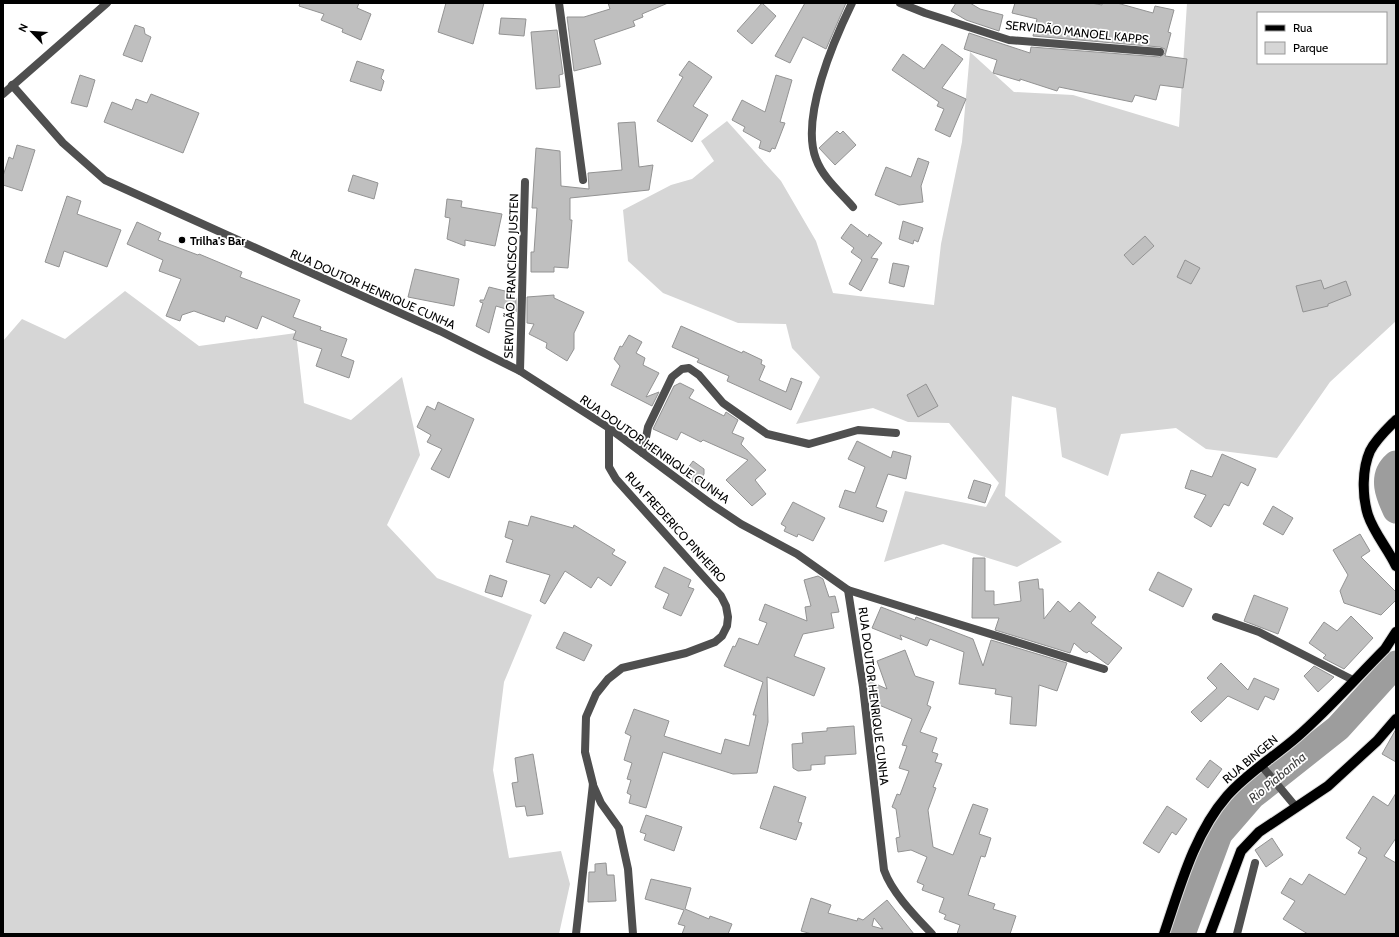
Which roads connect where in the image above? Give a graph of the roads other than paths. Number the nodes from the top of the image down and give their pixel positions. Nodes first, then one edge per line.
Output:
1 (107, 3) edge
2 (559, 3) edge
3 (852, 3) edge
4 (900, 3) edge
5 (1160, 52) dead end
6 (12, 85) junction
7 (3, 94) edge
8 (582, 180) dead end
9 (526, 182) dead end
10 (853, 207) dead end
11 (520, 371) junction
12 (1396, 420) edge
13 (609, 428) junction
14 (896, 433) dead end
15 (643, 453) junction
16 (1396, 566) edge
17 (848, 590) junction
18 (1216, 617) dead end
19 (1396, 632) edge
20 (1104, 669) dead end
21 (1353, 680) junction
22 (1396, 719) edge
23 (1261, 765) junction
24 (593, 784) junction
25 (1296, 807) junction
26 (1255, 863) dead end
27 (576, 934) edge
28 (633, 934) edge
29 (932, 934) edge
30 (1164, 934) edge
31 (1210, 934) edge
32 (1237, 934) edge

1 - 6 street
2 - 8 street
3 - 10 street
4 - 5 street, SERVIDÃO MANOEL KAPPS
6 - 7 street
6 - 11 street, RUA DOUTOR HENRIQUE CUNHA
9 - 11 street, SERVIDÃO FRANCISCO JUSTEN
11 - 13 street, RUA DOUTOR HENRIQUE CUNHA
12 - 16 main road
13 - 15 street, RUA DOUTOR HENRIQUE CUNHA
13 - 24 street, RUA FREDERICO PINHEIRO
14 - 15 street
15 - 17 street, RUA DOUTOR HENRIQUE CUNHA
17 - 20 street
17 - 29 street, RUA DOUTOR HENRIQUE CUNHA
18 - 21 street
19 - 21 main road, RUA BINGEN
21 - 23 main road, RUA BINGEN
22 - 25 main road
23 - 25 street
23 - 30 main road, RUA BINGEN
24 - 27 street, RUA FREDERICO PINHEIRO
24 - 28 street
25 - 31 main road
26 - 32 street

